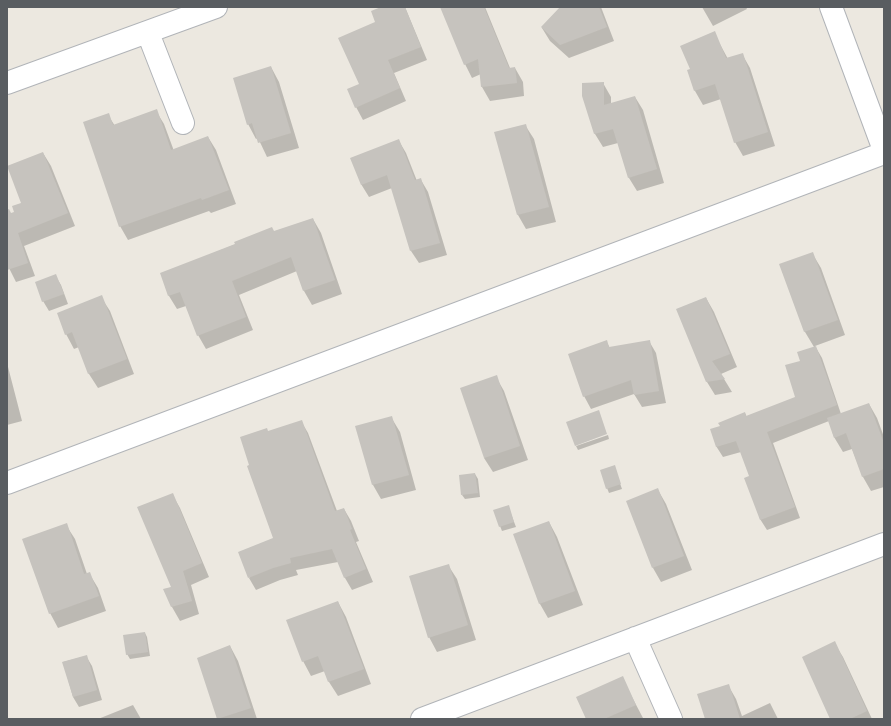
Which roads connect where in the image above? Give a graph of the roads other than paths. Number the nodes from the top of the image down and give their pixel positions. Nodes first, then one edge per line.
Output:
1 (216, 7) edge
2 (831, 7) edge
3 (148, 33) junction
4 (7, 83) edge
5 (183, 123) dead end
6 (884, 150) edge
7 (884, 153) edge
8 (7, 483) edge
9 (884, 544) edge
10 (635, 638) junction
11 (422, 719) edge
12 (671, 719) edge

1 - 3 street
2 - 6 street
3 - 4 street
3 - 5 street
7 - 8 street
9 - 10 street
10 - 11 street
10 - 12 street

